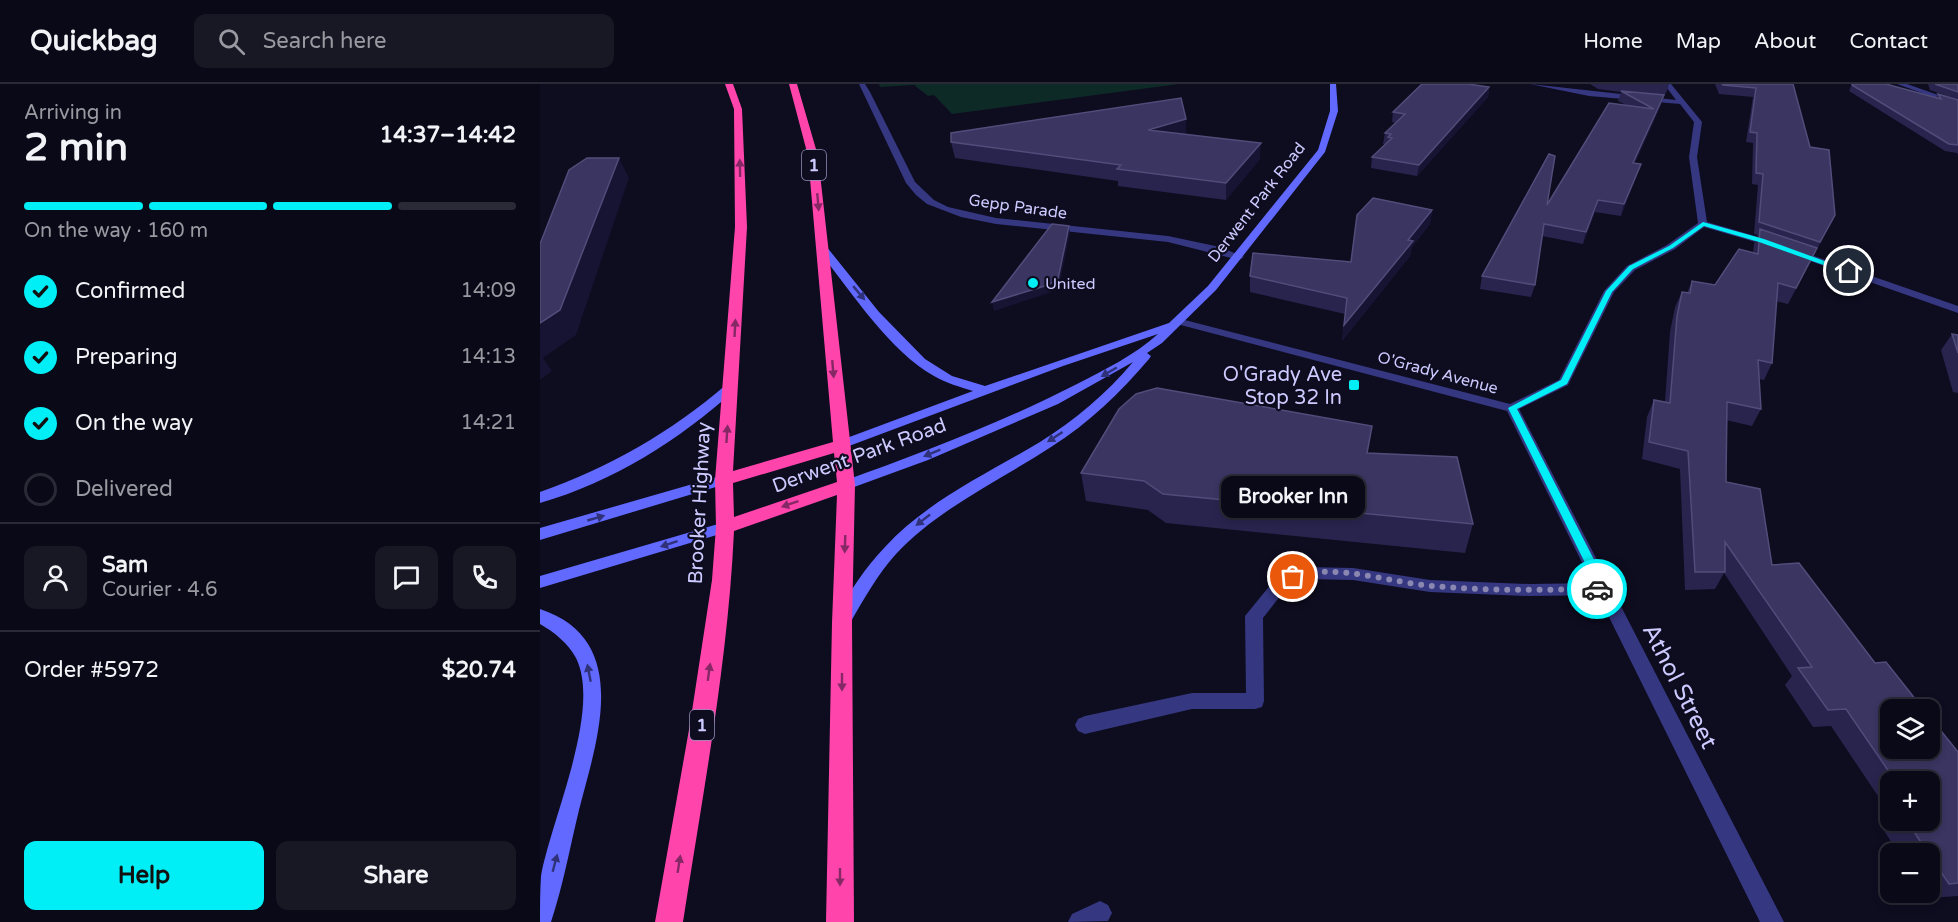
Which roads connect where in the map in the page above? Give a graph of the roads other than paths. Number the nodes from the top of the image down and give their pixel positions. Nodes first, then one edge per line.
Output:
1 (729, 84) edge
2 (793, 84) edge
3 (862, 84) edge
4 (1333, 84) edge
5 (1533, 84) edge
6 (1667, 84) edge
7 (1900, 84) edge
8 (1680, 102) junction
9 (1958, 104) edge
10 (1703, 224) junction
11 (822, 248) junction
12 (1239, 257) junction
13 (1958, 310) edge
14 (1175, 323) junction
15 (1158, 340) junction
16 (731, 387) junction
17 (988, 391) junction
18 (1512, 408) junction
19 (841, 445) junction
20 (724, 480) junction
21 (846, 485) junction
22 (540, 498) edge
23 (725, 526) junction
24 (540, 534) edge
25 (540, 582) edge
26 (1603, 589) junction
27 (540, 616) edge
28 (842, 623) junction
29 (1085, 725) dead end
30 (540, 920) edge
31 (669, 922) edge
32 (840, 922) edge
33 (1772, 922) edge

16 -> 1 highway, Brooker Highway / 1
2 -> 11 highway, 1
3 - 12 street, Gepp Parade
4 - 12 street, Derwent Park Road
5 - 8 street
6 - 8 street
7 - 9 street
8 - 10 street
10 - 13 street
10 - 18 street, O'Grady Avenue
11 -> 17 street
11 -> 19 highway, 1
12 - 14 street, Derwent Park Road
14 - 15 street, Derwent Park Road
14 - 17 street, Derwent Park Road
14 - 18 street, O'Grady Avenue
15 -> 21 street, Derwent Park Road
15 -> 28 street
20 -> 16 highway, Brooker Highway / 1
16 - 22 street
17 - 19 street, Derwent Park Road
18 - 26 street, Athol Street
19 - 20 highway, Derwent Park Road
19 - 21 highway, 1
20 - 23 highway, Brooker Highway / 1
24 -> 20 street, Derwent Park Road
21 -> 23 highway, Derwent Park Road
21 -> 28 highway, 1
23 -> 25 street, Derwent Park Road
31 -> 23 highway, Brooker Highway / 1
26 - 29 street
26 - 33 street, Athol Street
30 -> 27 street
28 -> 32 highway, 1

